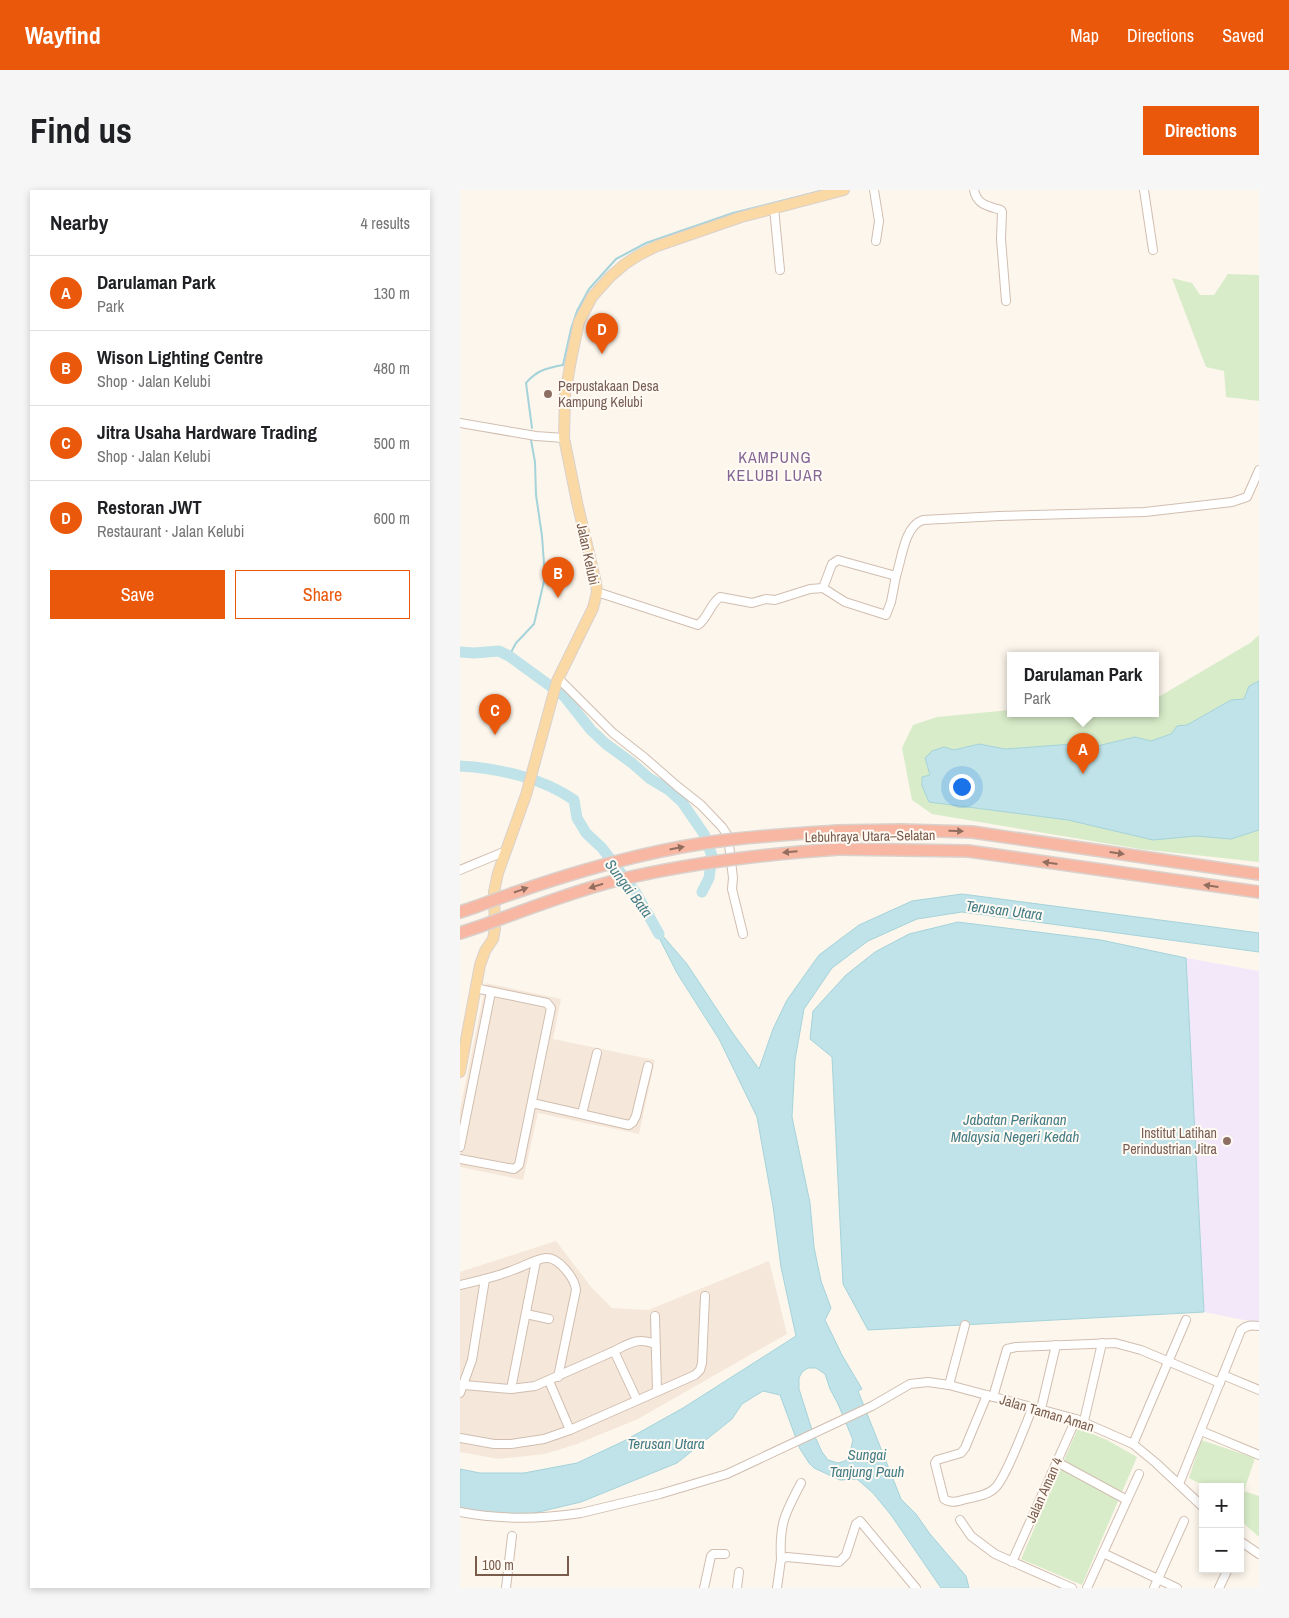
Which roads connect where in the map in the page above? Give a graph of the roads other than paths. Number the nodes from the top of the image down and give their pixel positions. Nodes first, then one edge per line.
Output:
1 (844, 190) edge
2 (874, 190) edge
3 (974, 190) edge
4 (1144, 190) edge
5 (774, 208) junction
6 (876, 241) dead end
7 (1154, 250) dead end
8 (780, 270) dead end
9 (1006, 301) dead end
10 (460, 423) edge
11 (564, 438) junction
12 (1259, 470) edge
13 (896, 576) junction
14 (823, 588) junction
15 (597, 592) junction
16 (558, 680) junction
17 (506, 851) junction
18 (460, 870) edge
19 (1259, 874) edge
20 (1259, 892) edge
21 (460, 912) edge
22 (460, 933) edge
23 (743, 934) dead end
24 (475, 988) junction
25 (491, 992) junction
26 (596, 1053) dead end
27 (648, 1066) dead end
28 (460, 1072) edge
29 (532, 1103) junction
30 (582, 1114) junction
31 (460, 1147) edge
32 (460, 1159) edge
33 (536, 1261) junction
34 (485, 1279) junction
35 (460, 1285) edge
36 (704, 1296) dead end
37 (526, 1314) junction
38 (655, 1316) dead end
39 (548, 1319) dead end
40 (1186, 1320) dead end
41 (965, 1325) dead end
42 (1259, 1326) edge
43 (1102, 1343) junction
44 (655, 1344) junction
45 (1056, 1345) junction
46 (612, 1352) junction
47 (1168, 1361) junction
48 (558, 1378) junction
49 (1222, 1379) junction
50 (549, 1381) junction
51 (464, 1385) junction
52 (949, 1385) junction
53 (512, 1389) junction
54 (1259, 1390) edge
55 (657, 1391) junction
56 (460, 1393) edge
57 (990, 1396) junction
58 (637, 1400) junction
59 (1033, 1407) junction
60 (1041, 1409) junction
61 (1076, 1419) junction
62 (1084, 1422) junction
63 (570, 1430) junction
64 (1201, 1431) junction
65 (460, 1438) edge
66 (1133, 1444) junction
67 (1259, 1455) edge
68 (1056, 1462) junction
69 (1139, 1474) dead end
70 (802, 1483) dead end
71 (1179, 1484) junction
72 (1127, 1500) junction
73 (1199, 1503) edge
74 (460, 1512) edge
75 (960, 1520) dead end
76 (1184, 1521) dead end
77 (512, 1536) dead end
78 (1244, 1544) edge
79 (1103, 1553) junction
80 (725, 1554) dead end
81 (1259, 1554) edge
82 (781, 1559) junction
83 (1012, 1562) junction
84 (739, 1572) dead end
85 (1226, 1573) edge
86 (1158, 1579) junction
87 (506, 1588) edge
88 (704, 1588) edge
89 (737, 1588) edge
90 (777, 1588) edge
91 (916, 1588) edge
92 (1072, 1588) edge
93 (1087, 1588) edge
94 (1154, 1588) edge
95 (1177, 1588) edge
96 (1219, 1588) edge

1 - 5 main road, Jalan Kelubi
2 - 6 street
3 - 9 street
4 - 7 street
5 - 8 street
5 - 11 main road, Jalan Kelubi
10 - 11 street
11 - 15 main road, Jalan Kelubi
12 - 13 street
13 - 14 street
13 - 14 street
14 - 15 street
15 - 16 main road, Jalan Kelubi
16 - 17 main road, Jalan Kelubi
16 - 23 street
17 - 18 street
17 - 24 main road, Jalan Kelubi
21 -> 19 highway, Lebuhraya Utara–Selatan, bridge
20 -> 22 highway, Lebuhraya Utara–Selatan, bridge
24 - 25 street
24 - 28 main road, Jalan Kelubi
25 - 29 street
25 - 31 street
26 - 30 street
27 - 30 street
29 - 30 street
29 - 32 street
33 - 34 street
33 - 37 street
33 - 48 street
34 - 35 street
34 - 51 street
36 - 55 street
37 - 39 street
37 - 53 street
38 - 44 street
40 - 47 street
41 - 52 street
42 - 49 street
43 - 45 street
43 - 47 street
43 - 62 street
44 - 46 street
44 - 55 street
45 - 57 street
45 - 60 street
46 - 48 street
46 - 58 street
47 - 49 street
47 - 66 street
48 - 50 street
49 - 54 street
49 - 64 street
50 - 53 street
50 - 63 street
51 - 53 street
51 - 56 street
52 - 57 street, Jalan Taman Aman
52 - 74 street, Jalan Taman Aman
55 - 58 street
57 - 59 street, Jalan Taman Aman
57 - 59 street
58 - 63 street
59 - 60 street, Jalan Taman Aman
60 - 61 street, Jalan Taman Aman
61 - 62 street, Jalan Taman Aman
61 - 68 street, Jalan Aman 4
62 - 66 street, Jalan Taman Aman
63 - 65 street
64 - 67 street
64 - 71 street
66 - 71 street, Jalan Taman Aman
68 - 72 street
68 - 83 street, Jalan Aman 4
69 - 72 street
70 - 82 street
71 - 73 street, Jalan Taman Aman
72 - 79 street
75 - 83 street
76 - 86 street
77 - 87 street
78 - 81 street
79 - 86 street
79 - 93 street
80 - 88 street
82 - 90 street
82 - 91 street
83 - 92 street
84 - 89 street
85 - 96 street
86 - 94 street
86 - 95 street

